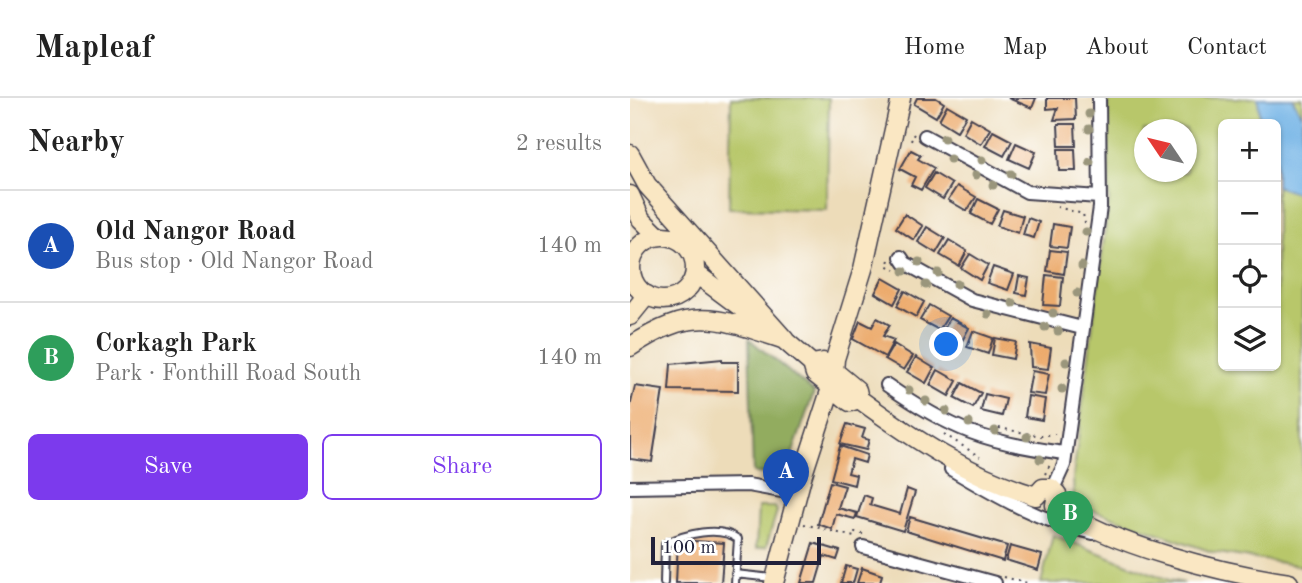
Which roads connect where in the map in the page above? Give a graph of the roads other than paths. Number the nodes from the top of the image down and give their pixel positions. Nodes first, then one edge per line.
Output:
1 (901, 98) edge
2 (1098, 98) edge
3 (921, 138) dead end
4 (630, 153) edge
5 (630, 194) edge
6 (1100, 197) junction
7 (658, 236) junction
8 (632, 247) edge
9 (896, 255) road end
10 (695, 273) junction
11 (647, 295) junction
12 (630, 316) edge
13 (1082, 328) junction
14 (785, 340) junction
15 (630, 347) edge
16 (833, 380) junction
17 (887, 385) dead end
18 (894, 425) junction
19 (1064, 453) junction
20 (630, 487) edge
21 (1047, 491) junction
22 (797, 494) junction
23 (1121, 538) junction
24 (863, 547) dead end
25 (736, 574) junction
26 (775, 580) edge
27 (664, 583) edge
28 (735, 583) edge
29 (995, 583) edge
30 (1289, 583) edge

1 - 16 main road
2 - 6 street
3 - 6 street
4 - 14 main road
5 - 7 main road
6 - 13 street
7 - 8 main road
7 - 10 main road
8 - 11 main road
9 - 13 street
10 - 11 main road
10 - 14 main road
11 - 12 main road
13 - 19 street
14 - 15 main road
14 - 16 main road
16 - 18 main road
16 - 22 main road
17 - 19 street
18 - 21 main road
18 - 23 street
19 - 21 street
20 - 22 street
21 - 23 main road
22 - 26 main road
23 - 30 main road
24 - 29 street
25 - 26 lane
25 - 27 lane
25 - 28 lane

